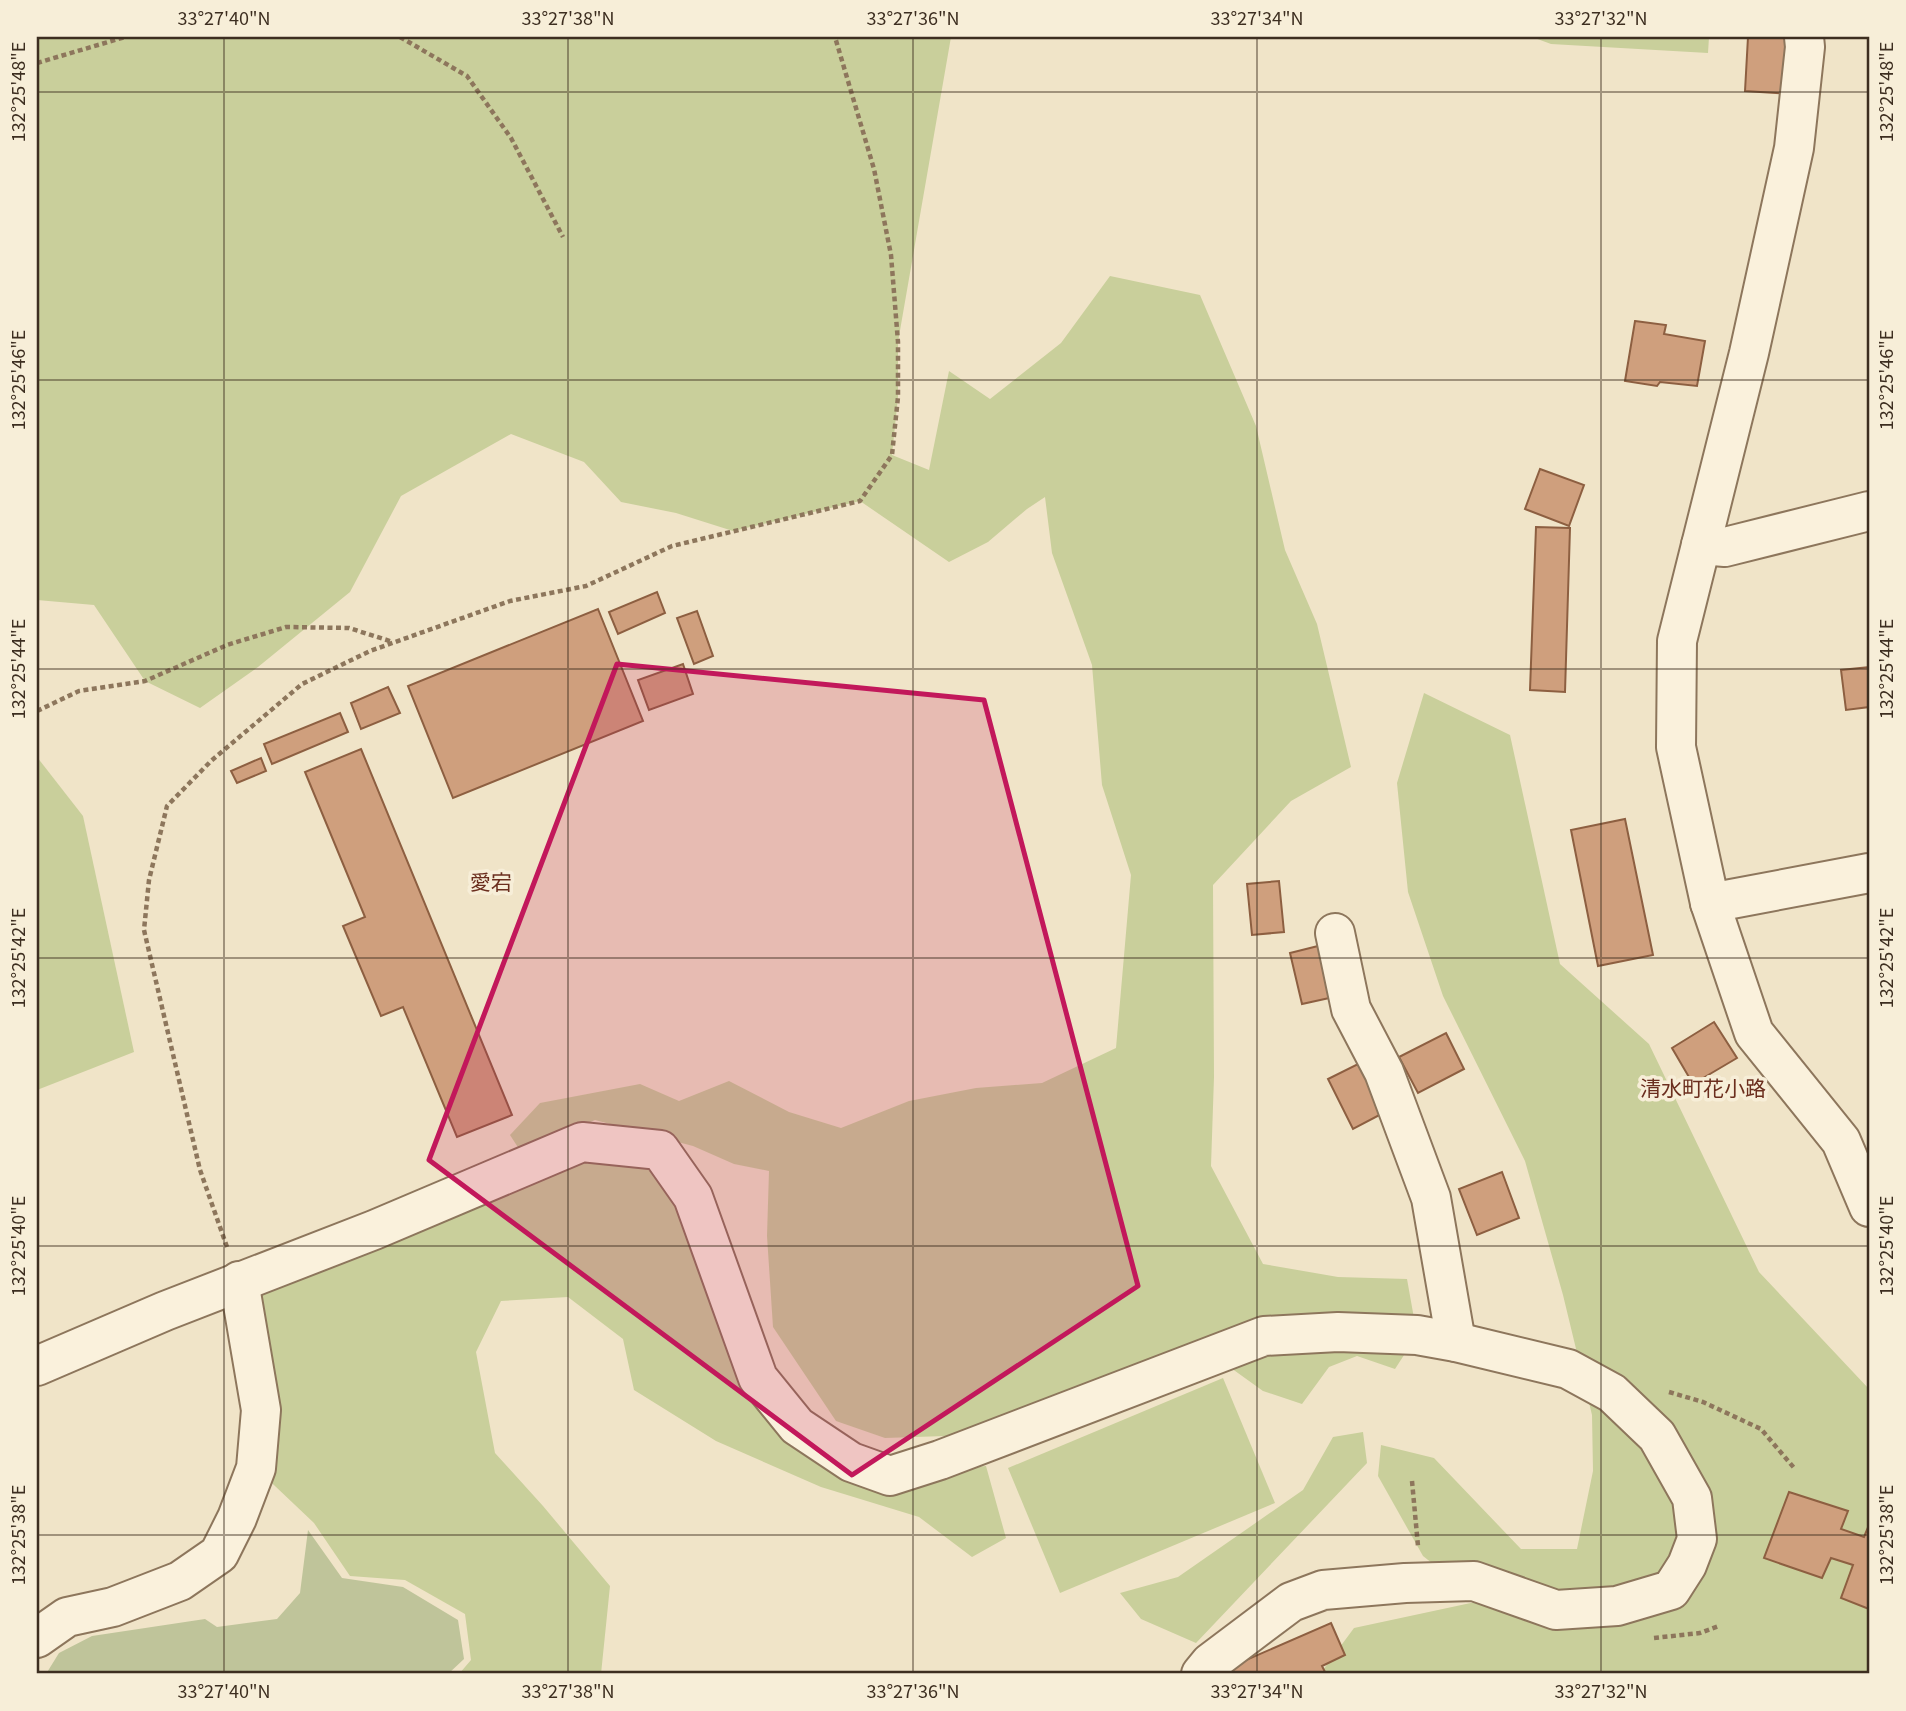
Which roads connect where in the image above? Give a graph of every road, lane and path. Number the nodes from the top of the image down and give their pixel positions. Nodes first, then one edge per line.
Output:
1 (125, 37) edge
2 (400, 37) edge
3 (835, 37) edge
4 (1804, 37) edge
5 (37, 63) edge
6 (563, 237) dead end
7 (1869, 511) edge
8 (1701, 545) junction
9 (393, 642) junction
10 (37, 711) edge
11 (1869, 873) edge
12 (1710, 903) junction
13 (1335, 933) dead end
14 (1869, 1207) edge
15 (239, 1281) junction
16 (1456, 1342) junction
17 (37, 1366) edge
18 (1664, 1390) dead end
19 (1795, 1469) dead end
20 (1412, 1481) dead end
21 (1421, 1582) junction
22 (37, 1638) edge
23 (1869, 1673) edge
24 (1201, 1674) edge
25 (1863, 1674) edge

1 - 5 path
2 - 6 path
3 - 9 path
4 - 8 street
7 - 8 street
8 - 12 street
9 - 10 path
9 - 15 path
11 - 12 street
12 - 14 street
13 - 16 street
15 - 16 street
15 - 17 street
15 - 22 street
16 - 21 street
18 - 19 path
20 - 21 path
21 - 24 street
23 - 25 path

